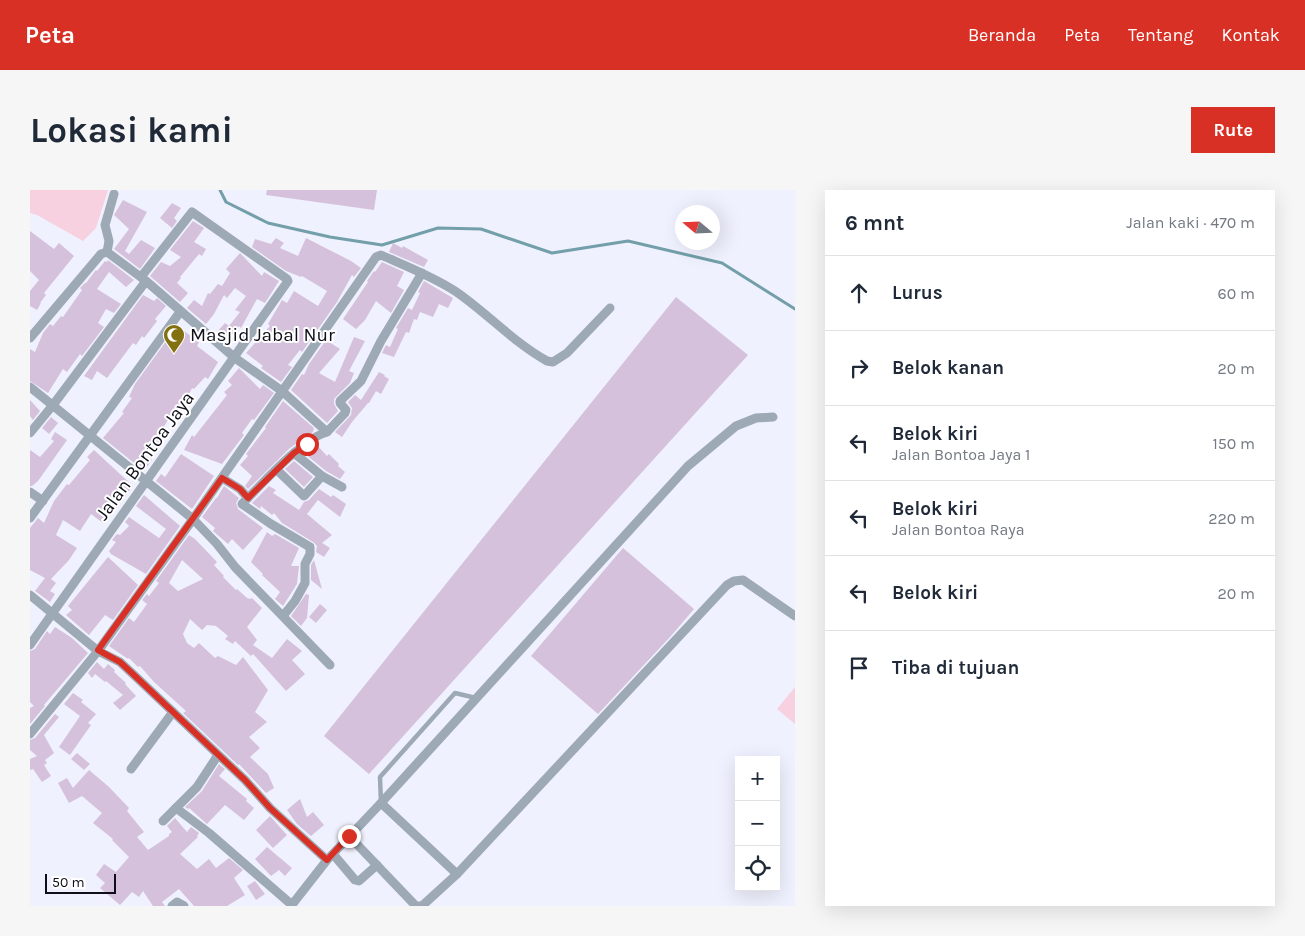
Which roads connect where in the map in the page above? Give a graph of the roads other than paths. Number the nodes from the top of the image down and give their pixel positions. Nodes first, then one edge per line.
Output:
1 (114, 194) dead end
2 (104, 253) junction
3 (422, 273) junction
4 (143, 279) junction
5 (610, 308) dead end
6 (180, 312) junction
7 (30, 338) edge
8 (235, 358) junction
9 (30, 387) edge
10 (282, 391) junction
11 (53, 405) junction
12 (773, 417) dead end
13 (327, 432) junction
14 (30, 433) edge
15 (91, 435) junction
16 (294, 453) junction
17 (277, 470) junction
18 (322, 476) junction
19 (222, 478) junction
20 (147, 482) junction
21 (342, 487) dead end
22 (30, 492) edge
23 (248, 498) junction
24 (42, 501) junction
25 (30, 518) edge
26 (193, 519) junction
27 (30, 595) edge
28 (52, 612) junction
29 (283, 616) junction
30 (795, 616) edge
31 (30, 645) edge
32 (98, 650) junction
33 (330, 664) dead end
34 (477, 698) junction
35 (173, 712) junction
36 (30, 734) edge
37 (218, 754) junction
38 (131, 769) dead end
39 (381, 803) junction
40 (176, 808) junction
41 (163, 821) dead end
42 (349, 836) junction
43 (330, 857) junction
44 (377, 865) junction
45 (457, 874) junction
46 (172, 906) edge
47 (184, 906) edge
48 (292, 906) edge
49 (419, 906) edge

1 - 2 street
2 - 4 street
2 - 7 street
3 - 5 street
3 - 10 street
3 - 13 street
4 - 6 street
4 - 8 street, Jalan Bontoa Jaya
4 - 11 street
6 - 8 street
6 - 15 street
8 - 10 street
8 - 20 street, Jalan Bontoa Jaya
9 - 11 street
10 - 13 street
10 - 19 street
11 - 14 street
11 - 15 street
12 - 34 street
13 - 16 street
15 - 20 street
15 - 24 street
16 - 17 street
16 - 18 street
17 - 18 street
17 - 23 street
18 - 21 street
19 - 23 street
19 - 26 street
20 - 26 street
20 - 28 street, Jalan Bontoa Jaya
22 - 24 street
23 - 29 street
24 - 25 street
26 - 29 street
26 - 32 street
27 - 28 street
28 - 31 street, Jalan Bontoa Jaya
28 - 32 street
29 - 33 street
30 - 45 street
32 - 35 street
32 - 36 street
34 - 39 street
34 - 39 lane
35 - 37 street
35 - 38 street
37 - 40 street
37 - 43 street
39 - 42 street
39 - 45 street
40 - 41 street
40 - 48 street
42 - 43 street
42 - 44 street
43 - 44 street
43 - 48 street
44 - 49 street
45 - 49 street
46 - 47 street

